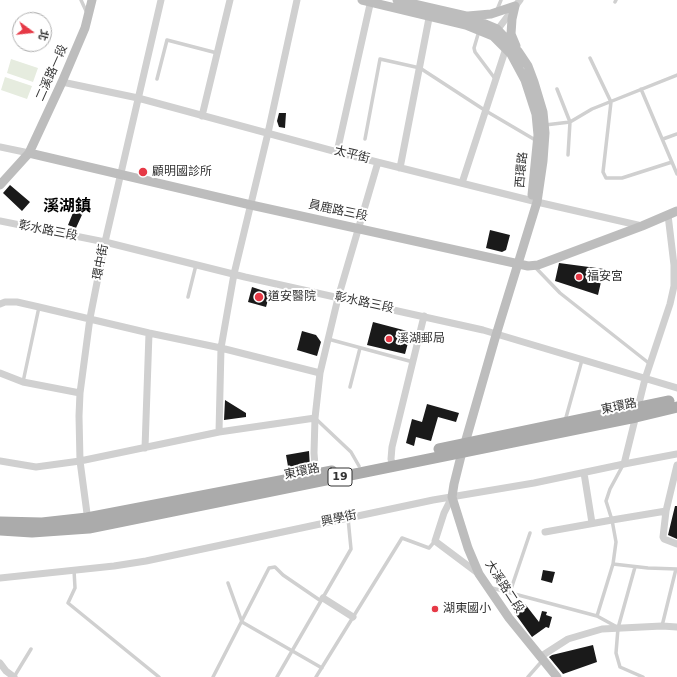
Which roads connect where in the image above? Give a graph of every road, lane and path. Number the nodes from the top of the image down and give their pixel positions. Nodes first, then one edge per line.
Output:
1 (81, 0) edge
2 (92, 0) edge
3 (161, 0) edge
4 (230, 0) edge
5 (297, 0) edge
6 (397, 0) edge
7 (501, 0) edge
8 (368, 1) edge
9 (518, 3) edge
10 (431, 12) junction
11 (497, 12) junction
12 (88, 16) junction
13 (466, 16) junction
14 (479, 30) junction
15 (495, 33) junction
16 (507, 45) junction
17 (518, 51) junction
18 (217, 53) junction
19 (590, 58) dead end
20 (420, 68) junction
21 (677, 75) edge
22 (157, 79) dead end
23 (496, 80) junction
24 (62, 82) junction
25 (557, 89) dead end
26 (642, 89) junction
27 (138, 98) junction
28 (611, 102) junction
29 (486, 111) junction
30 (202, 116) junction
31 (570, 122) junction
32 (544, 125) junction
33 (268, 133) junction
34 (677, 134) edge
35 (364, 139) dead end
36 (663, 139) junction
37 (537, 141) junction
38 (0, 147) edge
39 (337, 152) junction
40 (29, 153) junction
41 (568, 155) dead end
42 (378, 162) junction
43 (672, 162) junction
44 (400, 168) junction
45 (121, 174) junction
46 (677, 174) edge
47 (462, 183) junction
48 (0, 184) edge
49 (534, 202) junction
50 (251, 205) junction
51 (673, 213) edge
52 (0, 221) edge
53 (642, 226) junction
54 (359, 228) junction
55 (105, 242) junction
56 (515, 263) junction
57 (196, 265) junction
58 (533, 266) junction
59 (234, 274) junction
60 (188, 297) dead end
61 (338, 298) junction
62 (0, 304) edge
63 (39, 307) junction
64 (424, 316) junction
65 (90, 318) junction
66 (149, 333) junction
67 (494, 334) junction
68 (328, 339) junction
69 (221, 348) junction
70 (360, 348) junction
71 (582, 360) junction
72 (413, 362) junction
73 (650, 364) junction
74 (0, 373) edge
75 (320, 373) junction
76 (645, 379) junction
77 (23, 382) junction
78 (350, 386) dead end
79 (677, 388) edge
80 (80, 393) junction
81 (677, 400) edge
82 (677, 407) edge
83 (637, 412) junction
84 (314, 418) junction
85 (564, 423) junction
86 (219, 432) junction
87 (462, 447) junction
88 (145, 448) junction
89 (677, 454) edge
90 (0, 461) edge
91 (80, 462) junction
92 (392, 463) junction
93 (624, 464) junction
94 (677, 465) edge
95 (359, 466) junction
96 (584, 473) junction
97 (316, 478) junction
98 (452, 497) junction
99 (666, 511) junction
100 (348, 517) junction
101 (612, 520) junction
102 (0, 522) edge
103 (88, 523) junction
104 (592, 523) junction
105 (0, 530) edge
106 (545, 532) dead end
107 (530, 533) dead end
108 (435, 541) junction
109 (677, 544) edge
110 (613, 564) junction
111 (635, 567) junction
112 (677, 569) edge
113 (74, 570) junction
114 (479, 574) junction
115 (0, 578) edge
116 (228, 583) dead end
117 (488, 588) junction
118 (510, 592) junction
119 (322, 599) junction
120 (597, 616) junction
121 (353, 617) junction
122 (242, 622) junction
123 (662, 626) junction
124 (677, 627) edge
125 (618, 628) junction
126 (31, 649) dead end
127 (292, 651) junction
128 (542, 659) junction
129 (0, 664) edge
130 (322, 668) junction
131 (14, 677) edge
132 (159, 677) edge
133 (213, 677) edge
134 (277, 677) edge
135 (316, 677) edge
136 (528, 677) edge
137 (557, 677) edge
138 (643, 677) edge

1 - 12 lane
2 - 12 street, 二溪路一段
3 - 27 street, 環中街
4 - 18 street
5 - 33 street
6 - 10 street, 西環路
7 - 11 lane
8 - 10 street, 西環路
8 - 39 street
9 - 11 street
9 - 15 street
9 - 17 street
10 - 13 street, 西環路
10 - 14 street, 西環路
10 - 20 street
11 - 13 street
12 - 24 street, 二溪路一段
13 - 15 street, 西環路
14 - 15 street, 西環路
14 - 23 lane
15 - 16 street, 西環路
16 - 17 street, 西環路
16 - 23 street
16 - 37 street, 西環路
17 - 32 street, 西環路
18 - 22 lane
18 - 30 street
19 - 28 lane
20 - 29 lane
20 - 35 lane
20 - 44 street
21 - 26 lane
23 - 29 street
24 - 27 street, 太平街
24 - 40 street, 二溪路一段
25 - 31 lane
26 - 28 lane
26 - 36 lane
27 - 30 street, 太平街
27 - 45 street, 環中街
28 - 31 lane
28 - 43 lane
29 - 37 lane
29 - 47 street
30 - 33 street, 太平街
31 - 32 lane
31 - 41 lane
32 - 49 street, 西環路
33 - 39 street, 太平街
33 - 50 street
34 - 36 lane
36 - 43 lane
37 - 49 street, 西環路
38 - 40 street
39 - 42 street, 太平街
40 - 45 street, 員鹿路三段
40 - 48 street
42 - 44 street, 太平街
42 - 54 street
43 - 46 lane
44 - 47 street, 太平街
45 - 50 street, 員鹿路三段
45 - 55 street, 環中街
47 - 49 street, 太平街
49 - 53 street, 太平街
49 - 56 street, 西環路
50 - 54 street, 員鹿路三段
50 - 59 street
51 - 53 street, 員鹿路三段
51 - 73 street
52 - 55 street, 彰水路三段
53 - 58 street, 員鹿路三段
54 - 56 street, 員鹿路三段
54 - 61 street
55 - 57 street, 彰水路三段
55 - 65 street, 環中街
56 - 58 street, 員鹿路三段
56 - 67 street, 西環路
57 - 59 street, 彰水路三段
57 - 60 lane
58 - 73 lane
59 - 61 street, 彰水路三段
59 - 69 street
61 - 64 street, 彰水路三段
61 - 68 street
62 - 63 street
63 - 65 street
63 - 77 lane
64 - 67 street, 彰水路三段
64 - 72 street
65 - 66 street
65 - 80 street, 環中街
66 - 69 street
66 - 88 street
67 - 71 street, 彰水路三段
67 - 87 street, 西環路
68 - 70 lane
68 - 75 street
69 - 75 street
69 - 86 street
70 - 72 lane
70 - 78 lane
71 - 76 street, 彰水路三段
71 - 85 lane
72 - 92 street
73 - 76 street
74 - 77 street
75 - 84 street
76 - 79 street, 彰水路三段
76 - 83 street
77 - 80 street
80 - 91 street, 環中街
81 - 83 main road, 東環路 / 19
82 - 83 main road, 東環路 / 19
83 - 85 main road, 東環路 / 19
83 - 87 main road, 東環路 / 19
83 - 93 street
84 - 86 street
84 - 95 lane
84 - 97 street
85 - 87 main road, 東環路 / 19
86 - 88 street
87 - 92 main road, 東環路 / 19
87 - 98 street, 大溪路二段
88 - 91 street
89 - 93 street, 興學街
90 - 91 street
91 - 103 street, 環中街
92 - 95 main road, 東環路 / 19
92 - 97 main road, 東環路 / 19
93 - 96 street, 興學街
93 - 101 lane
94 - 99 street
95 - 97 main road, 東環路 / 19
96 - 98 street, 興學街
96 - 104 street
97 - 103 main road, 東環路 / 19
98 - 100 street, 興學街
98 - 108 street
98 - 114 street, 大溪路二段
99 - 101 street
99 - 109 street
100 - 113 street, 興學街
100 - 119 lane
101 - 104 street
101 - 110 lane
102 - 103 main road, 東環路 / 19
103 - 105 main road, 東環路 / 19
104 - 106 street
107 - 118 lane
108 - 114 street
108 - 121 lane
110 - 111 lane
110 - 120 lane
111 - 112 lane
111 - 125 lane
112 - 123 lane
113 - 115 street, 興學街
113 - 132 lane
114 - 117 street, 大溪路二段
116 - 122 lane
117 - 118 lane
117 - 128 street, 大溪路二段
118 - 120 lane
119 - 121 street
119 - 122 lane
119 - 127 lane
120 - 125 lane
121 - 130 lane
122 - 127 lane
122 - 133 lane
123 - 124 street
123 - 125 street
125 - 128 street
125 - 138 lane
126 - 131 lane
127 - 130 lane
127 - 134 lane
128 - 136 lane
128 - 137 street, 大溪路二段
129 - 131 street
130 - 135 lane

